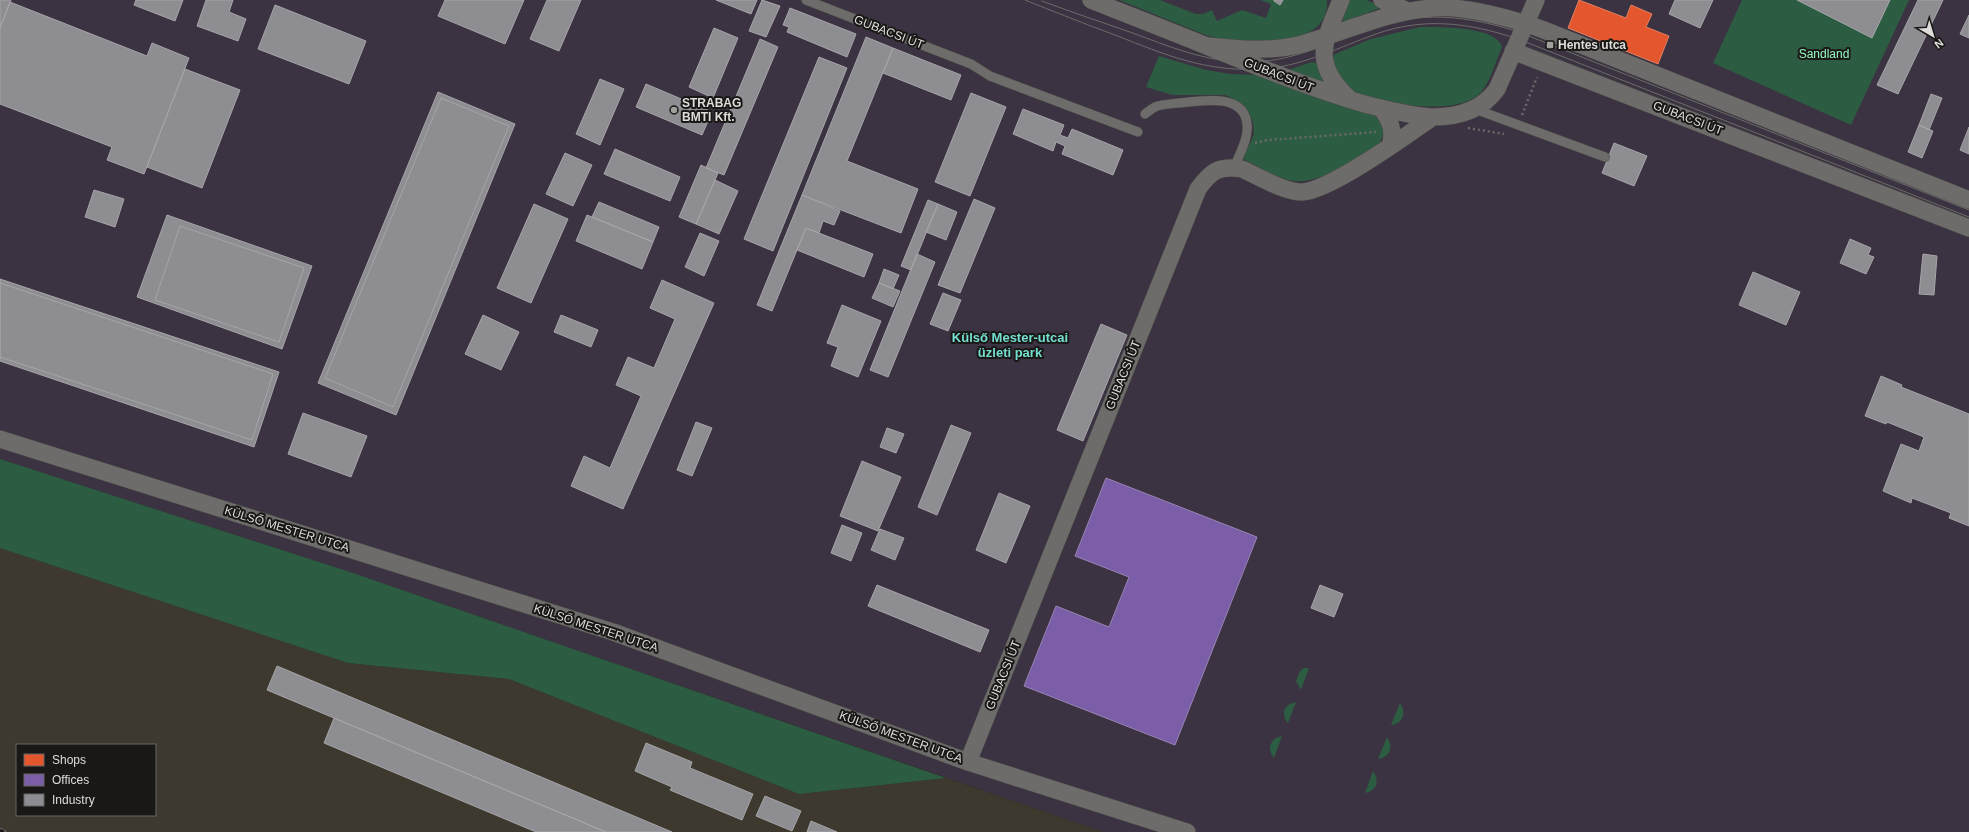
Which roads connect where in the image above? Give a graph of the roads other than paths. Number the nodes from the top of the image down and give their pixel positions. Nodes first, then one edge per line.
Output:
1 (806, 0) edge
2 (1091, 0) edge
3 (1341, 0) edge
4 (1382, 0) edge
5 (1536, 0) edge
6 (1408, 11) junction
7 (1525, 23) junction
8 (1327, 36) junction
9 (1208, 46) junction
10 (1513, 51) junction
11 (1351, 100) junction
12 (1381, 108) junction
13 (1475, 109) junction
14 (1145, 114) dead end
15 (1433, 117) junction
16 (1138, 132) dead end
17 (1390, 146) junction
18 (1605, 157) dead end
19 (1234, 168) junction
20 (1969, 200) edge
21 (1969, 228) edge
22 (0, 439) edge
23 (968, 762) junction
24 (1187, 832) edge

1 - 16 lane, GUBACSI ÚT
2 - 9 street, GUBACSI ÚT
3 - 8 street, GUBACSI ÚT
4 - 6 street
5 - 7 street
6 - 7 street, GUBACSI ÚT
6 - 8 street, GUBACSI ÚT
7 - 10 street
7 - 20 street, GUBACSI ÚT
8 - 9 street, GUBACSI ÚT
8 - 11 street, GUBACSI ÚT
9 - 11 street, GUBACSI ÚT
10 - 13 street, GUBACSI ÚT
10 - 21 street, GUBACSI ÚT
11 - 12 street, GUBACSI ÚT
12 - 15 street, GUBACSI ÚT
12 - 17 street
13 - 15 street, GUBACSI ÚT
13 - 18 lane
14 - 19 lane
15 - 17 street, GUBACSI ÚT
17 - 19 street, GUBACSI ÚT
19 - 23 street, GUBACSI ÚT
22 - 23 street, KÜLSŐ MESTER UTCA
23 - 24 street, KÜLSŐ MESTER UTCA

